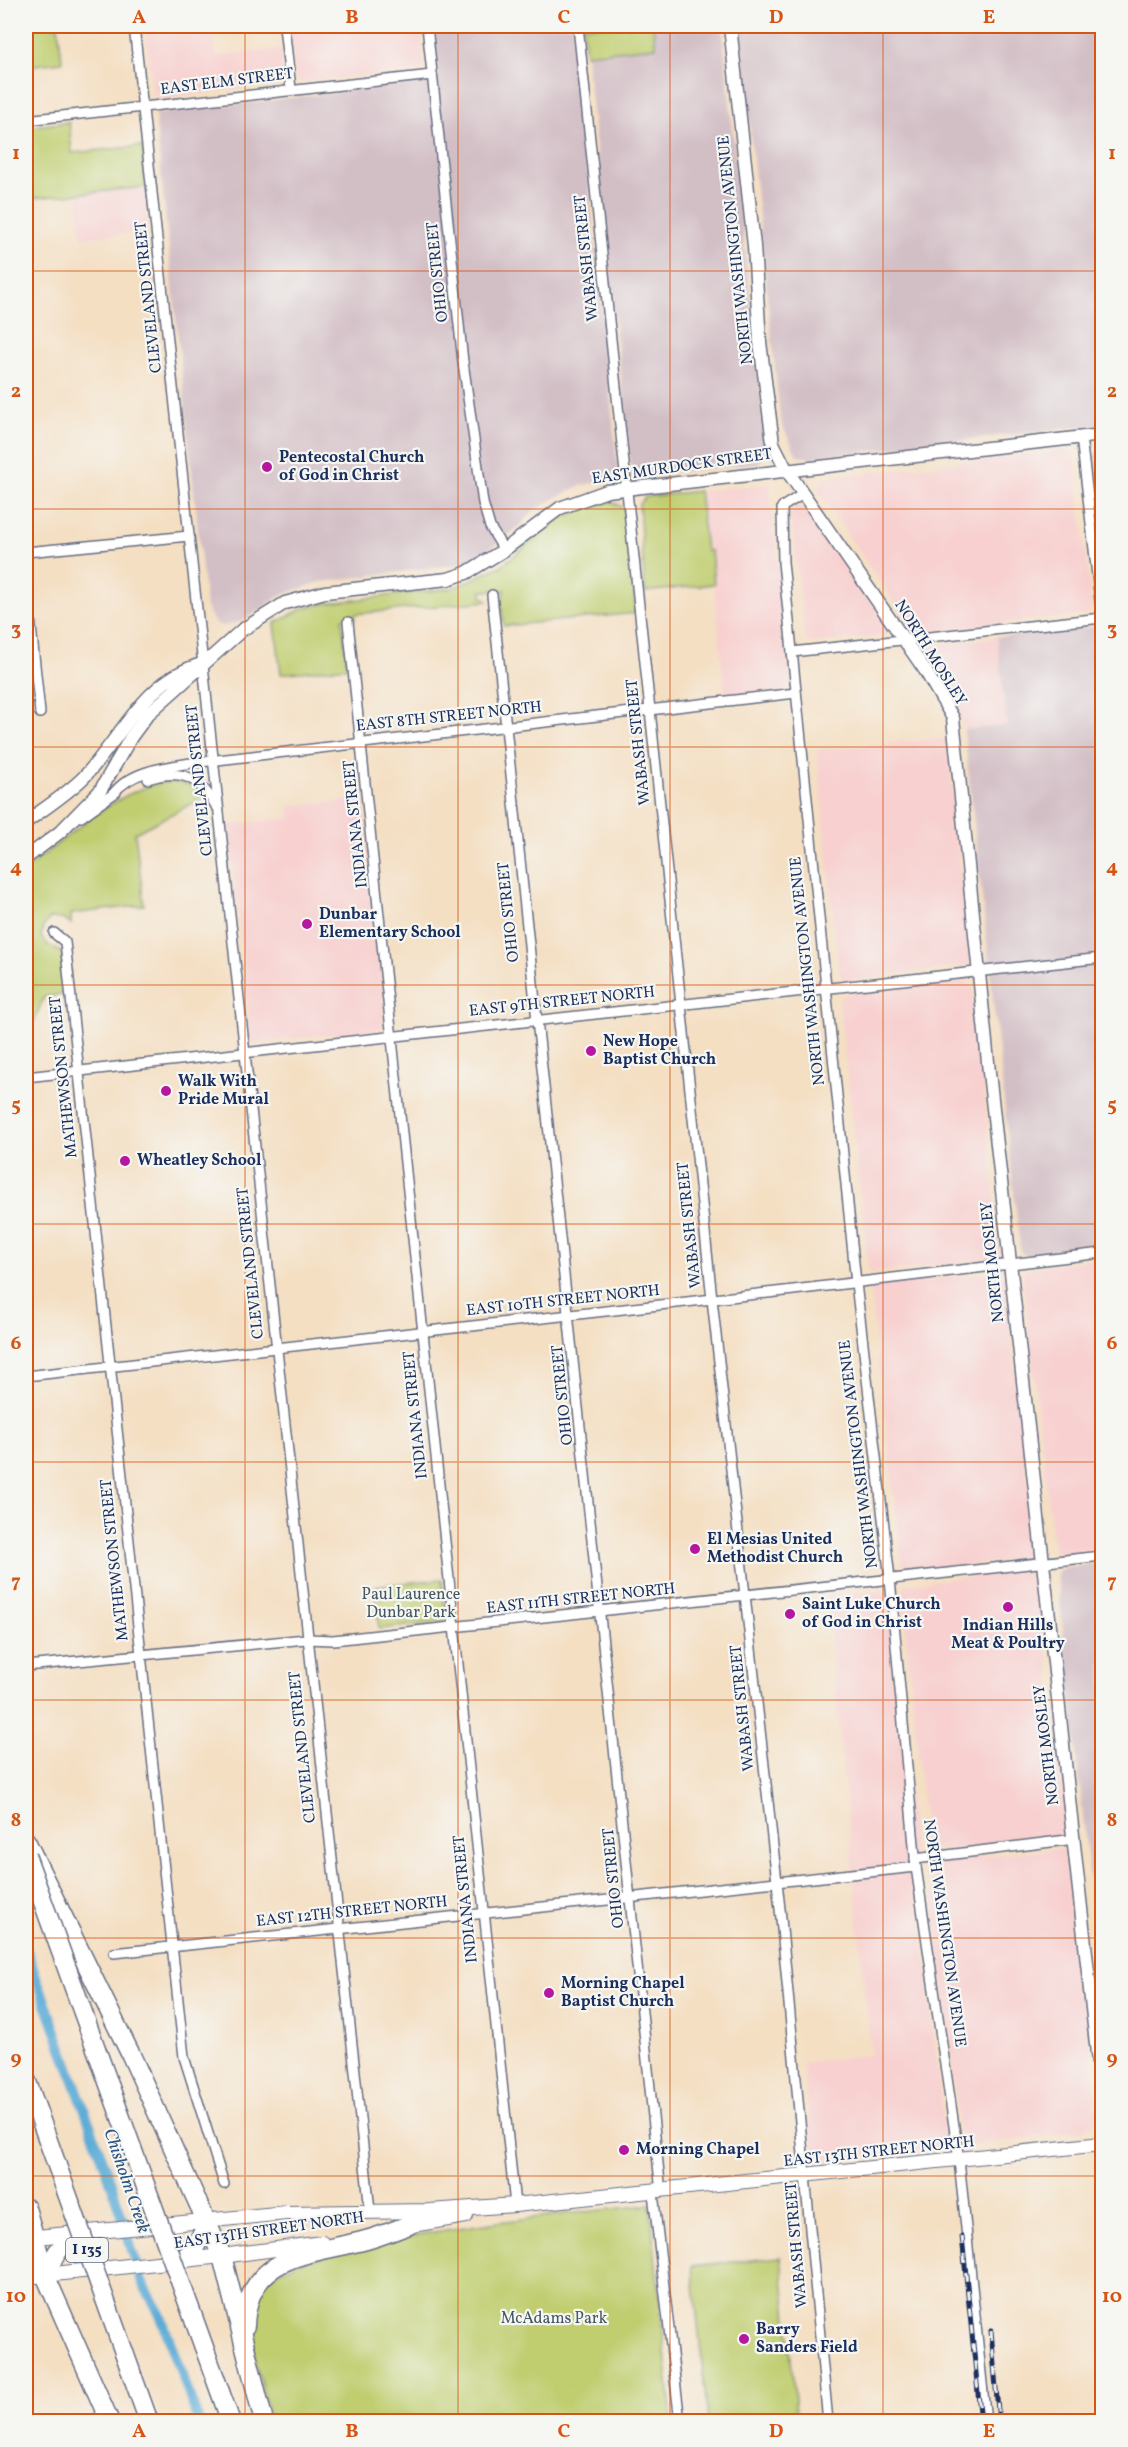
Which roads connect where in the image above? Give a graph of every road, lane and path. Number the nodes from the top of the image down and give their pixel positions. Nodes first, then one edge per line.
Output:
1 (134, 26) edge
2 (284, 26) edge
3 (427, 26) edge
4 (578, 26) edge
5 (729, 26) edge
6 (432, 75) junction
7 (291, 89) junction
8 (143, 107) junction
9 (26, 120) edge
10 (1102, 435) edge
11 (1081, 437) junction
12 (786, 469) junction
13 (627, 488) junction
14 (803, 494) junction
15 (189, 537) junction
16 (504, 550) junction
17 (26, 552) edge
18 (26, 578) edge
19 (492, 595) dead end
20 (1102, 618) edge
21 (348, 622) dead end
22 (903, 638) junction
23 (792, 652) junction
24 (203, 664) junction
25 (796, 693) junction
26 (651, 711) junction
27 (40, 713) dead end
28 (506, 728) junction
29 (363, 743) junction
30 (213, 760) junction
31 (113, 794) junction
32 (218, 811) junction
33 (26, 822) edge
34 (60, 832) junction
35 (26, 858) edge
36 (54, 933) dead end
37 (1102, 958) edge
38 (979, 972) junction
39 (826, 988) junction
40 (682, 1004) junction
41 (536, 1020) junction
42 (392, 1036) junction
43 (243, 1053) junction
44 (78, 1071) junction
45 (26, 1077) edge
46 (1102, 1253) edge
47 (1010, 1264) junction
48 (856, 1283) junction
49 (712, 1299) junction
50 (569, 1316) junction
51 (423, 1332) junction
52 (275, 1349) junction
53 (110, 1367) junction
54 (26, 1376) edge
55 (1102, 1556) edge
56 (1043, 1562) junction
57 (890, 1579) junction
58 (746, 1596) junction
59 (600, 1612) junction
60 (453, 1628) junction
61 (306, 1639) junction
62 (140, 1653) junction
63 (26, 1666) edge
64 (1075, 1839) junction
65 (26, 1841) edge
66 (26, 1855) edge
67 (915, 1863) junction
68 (777, 1882) junction
69 (631, 1897) junction
70 (483, 1913) junction
71 (338, 1929) junction
72 (172, 1946) junction
73 (114, 1953) dead end
74 (26, 2079) edge
75 (1102, 2099) edge
76 (1102, 2145) edge
77 (959, 2160) junction
78 (806, 2176) junction
79 (224, 2184) dead end
80 (657, 2193) junction
81 (515, 2205) junction
82 (26, 2208) edge
83 (370, 2211) junction
84 (208, 2223) junction
85 (409, 2224) junction
86 (84, 2233) junction
87 (30, 2238) edge
88 (222, 2256) junction
89 (182, 2260) junction
90 (45, 2275) junction
91 (26, 2277) edge
92 (244, 2346) junction
93 (110, 2421) edge
94 (149, 2421) edge
95 (231, 2421) edge
96 (264, 2421) edge
97 (680, 2421) edge
98 (828, 2421) edge
99 (986, 2421) edge

1 - 8 street, CLEVELAND STREET
2 - 7 street
3 - 6 street, OHIO STREET
4 - 13 street, WABASH STREET
5 - 12 street, NORTH WASHINGTON AVENUE
6 - 7 street, EAST ELM STREET
6 - 16 street, OHIO STREET
7 - 8 street, EAST ELM STREET
8 - 9 street, EAST ELM STREET
8 - 15 street, CLEVELAND STREET
10 - 11 street, EAST MURDOCK STREET
11 - 12 street, EAST MURDOCK STREET
11 - 20 street
12 - 13 street, EAST MURDOCK STREET
12 - 14 street, NORTH MOSLEY
13 - 16 street, EAST MURDOCK STREET
13 - 26 street, WABASH STREET
14 - 22 street, NORTH MOSLEY
14 - 23 street, NORTH WASHINGTON AVENUE
15 - 17 street
15 - 24 street, CLEVELAND STREET
16 - 24 street, EAST MURDOCK STREET
18 - 27 street
19 - 28 street, OHIO STREET
20 - 22 street
21 - 29 street, INDIANA STREET
22 - 23 street
22 - 38 street, NORTH MOSLEY
23 - 25 street, NORTH WASHINGTON AVENUE
24 - 30 street, CLEVELAND STREET
24 - 33 street, EAST MURDOCK STREET
24 - 34 street, EAST MURDOCK STREET
25 - 26 street, EAST 8TH STREET NORTH
25 - 39 street, NORTH WASHINGTON AVENUE
26 - 28 street, EAST 8TH STREET NORTH
26 - 40 street, WABASH STREET
28 - 29 street, EAST 8TH STREET NORTH
28 - 41 street, OHIO STREET
29 - 30 street, EAST 8TH STREET NORTH
29 - 42 street, INDIANA STREET
30 - 31 street, EAST 8TH STREET NORTH
30 - 32 street, CLEVELAND STREET
31 - 32 street, EAST 8TH STREET NORTH
31 - 34 street, EAST 8TH STREET NORTH
32 - 43 street, CLEVELAND STREET
34 - 35 street, EAST 8TH STREET NORTH
36 - 44 street, MATHEWSON STREET
37 - 38 street, EAST 9TH STREET NORTH
38 - 39 street, EAST 9TH STREET NORTH
38 - 47 street, NORTH MOSLEY
39 - 40 street, EAST 9TH STREET NORTH
39 - 48 street, NORTH WASHINGTON AVENUE
40 - 41 street, EAST 9TH STREET NORTH
40 - 49 street, WABASH STREET
41 - 42 street, EAST 9TH STREET NORTH
41 - 50 street, OHIO STREET
42 - 43 street, EAST 9TH STREET NORTH
42 - 51 street, INDIANA STREET
43 - 44 street, EAST 9TH STREET NORTH
43 - 52 street, CLEVELAND STREET
44 - 45 street, EAST 9TH STREET NORTH
44 - 53 street, MATHEWSON STREET
46 - 47 street, EAST 10TH STREET NORTH
47 - 48 street, EAST 10TH STREET NORTH
47 - 56 street, NORTH MOSLEY
48 - 49 street, EAST 10TH STREET NORTH
48 - 57 street, NORTH WASHINGTON AVENUE
49 - 50 street, EAST 10TH STREET NORTH
49 - 58 street, WABASH STREET
50 - 51 street, EAST 10TH STREET NORTH
50 - 59 street, OHIO STREET
51 - 52 street, EAST 10TH STREET NORTH
51 - 60 street, INDIANA STREET
52 - 53 street, EAST 10TH STREET NORTH
52 - 61 street, CLEVELAND STREET
53 - 54 street, EAST 10TH STREET NORTH
53 - 62 street, MATHEWSON STREET
55 - 56 street, EAST 11TH STREET NORTH
56 - 57 street, EAST 11TH STREET NORTH
56 - 64 street, NORTH MOSLEY
57 - 58 street, EAST 11TH STREET NORTH
57 - 67 street, NORTH WASHINGTON AVENUE
58 - 59 street, EAST 11TH STREET NORTH
58 - 68 street, WABASH STREET
59 - 60 street, EAST 11TH STREET NORTH
59 - 69 street, OHIO STREET
60 - 61 street, EAST 11TH STREET NORTH
60 - 70 street, INDIANA STREET
61 - 62 street, EAST 11TH STREET NORTH
61 - 71 street, CLEVELAND STREET
62 - 63 street, EAST 11TH STREET NORTH
62 - 72 street, MATHEWSON STREET
64 - 67 street, EAST 12TH STREET NORTH
64 - 75 street, NORTH MOSLEY
65 - 84 highway
66 - 95 highway, bridge
67 - 68 street, EAST 12TH STREET NORTH
67 - 77 street, NORTH WASHINGTON AVENUE
68 - 69 street, EAST 12TH STREET NORTH
68 - 78 street, WABASH STREET
69 - 70 street, EAST 12TH STREET NORTH
69 - 80 street, OHIO STREET
70 - 71 street, EAST 12TH STREET NORTH
70 - 81 street, INDIANA STREET
71 - 72 street, EAST 12TH STREET NORTH
71 - 83 street, CLEVELAND STREET
72 - 73 street, EAST 12TH STREET NORTH
72 - 79 street, MATHEWSON STREET
74 - 94 highway, I 135, bridge
76 - 77 main road, EAST 13TH STREET NORTH
77 - 78 main road, EAST 13TH STREET NORTH
77 - 99 street, NORTH WASHINGTON AVENUE
78 - 80 main road, EAST 13TH STREET NORTH
78 - 98 street, WABASH STREET
80 - 81 main road, EAST 13TH STREET NORTH
80 - 97 street, OHIO STREET
81 - 83 main road, EAST 13TH STREET NORTH
81 - 85 main road, EAST 13TH STREET NORTH
82 - 87 highway
83 - 84 main road, EAST 13TH STREET NORTH
84 - 86 main road, EAST 13TH STREET NORTH
84 - 88 highway
84 - 89 highway
85 - 88 main road, EAST 13TH STREET NORTH
85 - 92 highway
86 - 87 main road, EAST 13TH STREET NORTH
86 - 90 highway
87 - 90 highway
88 - 89 main road, EAST 13TH STREET NORTH
88 - 92 highway
89 - 90 main road, EAST 13TH STREET NORTH
90 - 91 main road, EAST 13TH STREET NORTH
90 - 93 highway
92 - 96 highway

